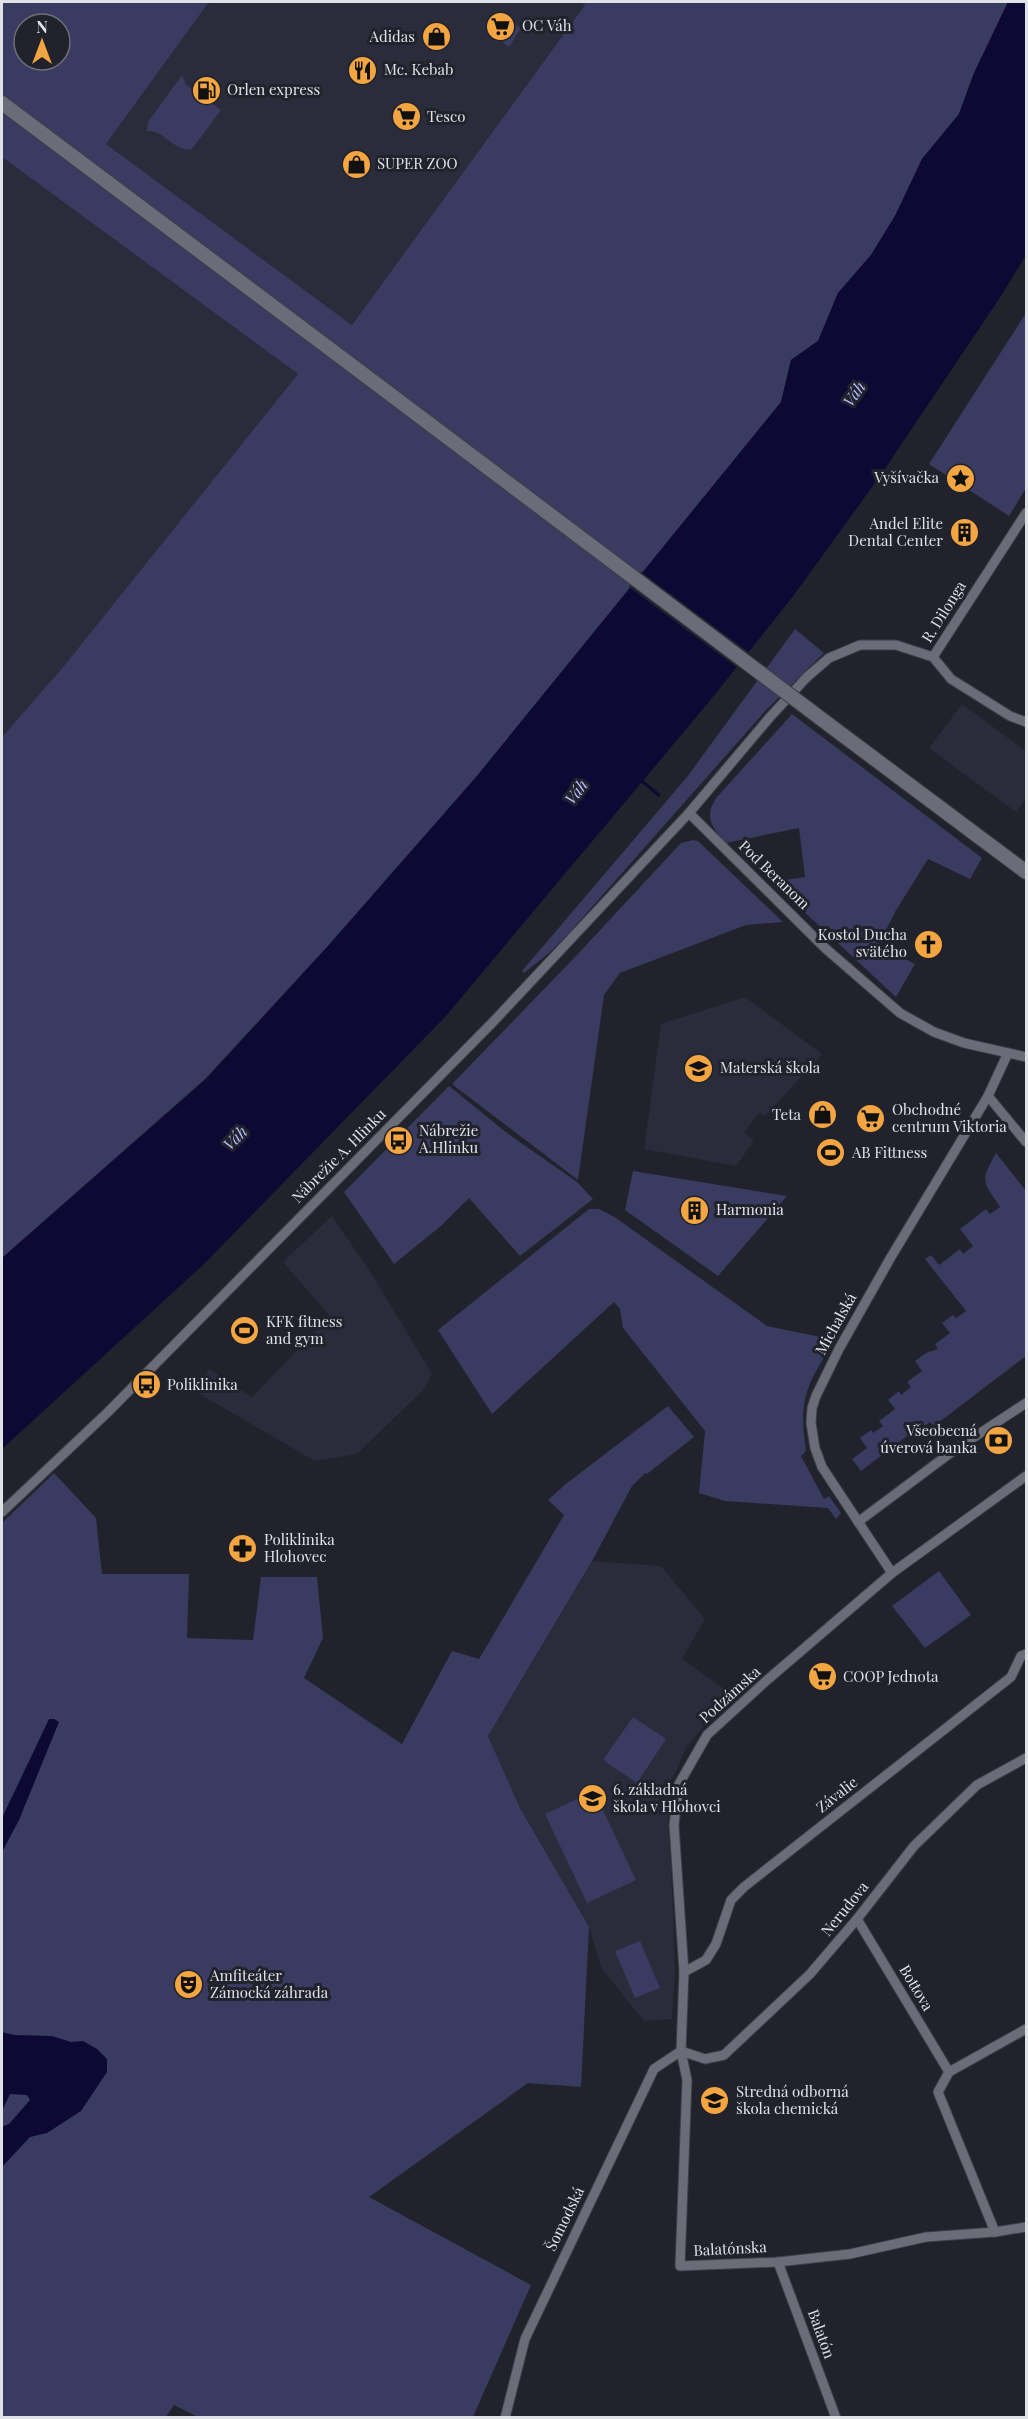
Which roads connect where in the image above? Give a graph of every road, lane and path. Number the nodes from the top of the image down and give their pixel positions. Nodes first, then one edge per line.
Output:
1 (2, 103) edge
2 (1026, 513) edge
3 (933, 657) junction
4 (1026, 722) edge
5 (689, 813) junction
6 (1026, 872) edge
7 (1008, 1053) junction
8 (1026, 1058) edge
9 (988, 1096) junction
10 (1026, 1142) edge
11 (1026, 1403) edge
12 (1026, 1476) edge
13 (2, 1512) edge
14 (858, 1522) junction
15 (892, 1574) junction
16 (1026, 1654) edge
17 (1026, 1758) edge
18 (857, 1919) junction
19 (684, 1972) junction
20 (1026, 2029) edge
21 (681, 2050) junction
22 (949, 2072) junction
23 (1026, 2227) edge
24 (995, 2232) junction
25 (778, 2262) junction
26 (505, 2418) edge
27 (836, 2418) edge

1 - 6 main road, bridge
2 - 3 street, R. Dilonga
3 - 4 street
3 - 5 street, R. Dilonga
5 - 7 street, Pod Beranom
5 - 13 street, Nábrežie A. Hlinku
7 - 8 street, Pod Beranom
7 - 9 street, Michalská
9 - 10 street
9 - 14 street, Michalská
11 - 14 street
12 - 15 street, Podzámska
14 - 15 street, Michalská
15 - 19 street, Podzámska
16 - 19 street, Závalie
17 - 18 street, Nerudova
18 - 21 street, Nerudova
18 - 22 street, Bottova
19 - 21 street, Podzámska
20 - 22 street
21 - 25 street, Balatónska
21 - 26 street, Šomodská
22 - 24 street
23 - 24 street, Balatónska
24 - 25 street, Balatónska
25 - 27 street, Balatón

